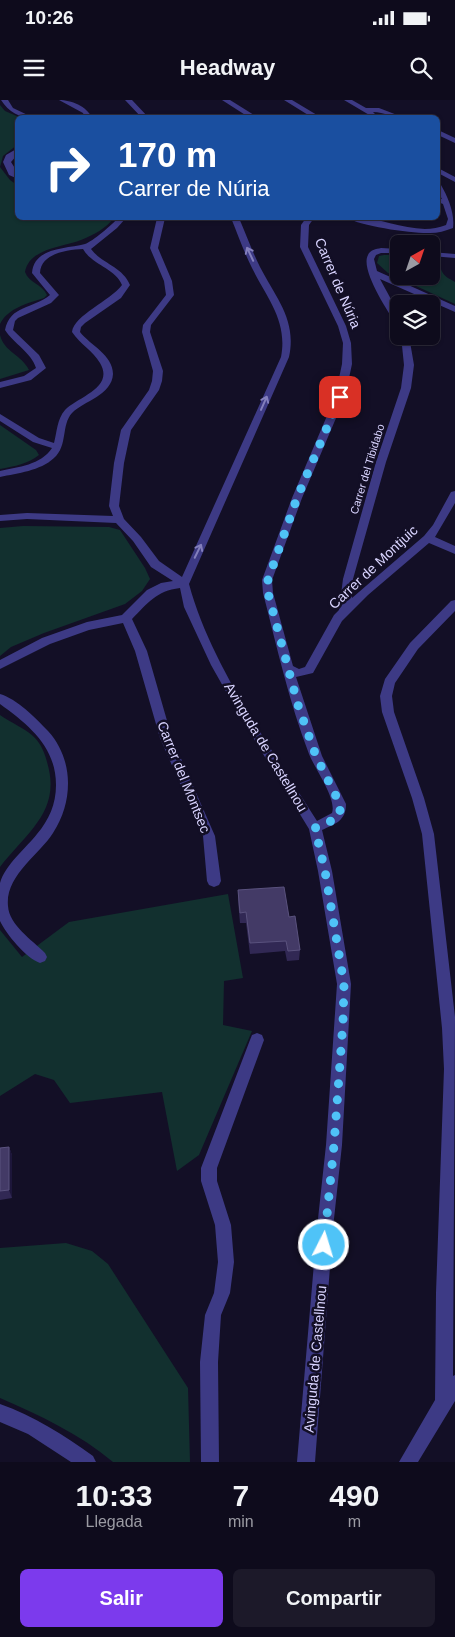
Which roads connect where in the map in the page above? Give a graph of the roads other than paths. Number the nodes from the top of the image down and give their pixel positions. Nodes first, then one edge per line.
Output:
1 (4, 100) edge
2 (62, 100) edge
3 (128, 100) edge
4 (225, 100) edge
5 (287, 100) edge
6 (346, 100) edge
7 (366, 110) junction
8 (24, 115) edge
9 (88, 115) edge
10 (142, 115) edge
11 (251, 115) edge
12 (314, 115) edge
13 (372, 115) edge
14 (393, 115) edge
15 (440, 133) edge
16 (455, 141) edge
17 (15, 152) edge
18 (440, 171) edge
19 (15, 176) edge
20 (455, 180) edge
21 (440, 191) edge
22 (442, 202) edge
23 (120, 220) edge
24 (161, 220) edge
25 (236, 220) edge
26 (309, 220) edge
27 (363, 220) edge
28 (89, 246) junction
29 (390, 250) edge
30 (440, 255) edge
31 (455, 256) edge
32 (372, 272) junction
33 (390, 305) edge
34 (455, 309) edge
35 (407, 345) edge
36 (0, 385) edge
37 (0, 417) edge
38 (58, 447) junction
39 (0, 474) edge
40 (455, 494) edge
41 (0, 518) edge
42 (119, 520) junction
43 (428, 538) junction
44 (455, 550) edge
45 (185, 591) junction
46 (455, 604) edge
47 (345, 610) junction
48 (126, 618) junction
49 (0, 665) edge
50 (289, 670) junction
51 (0, 698) edge
52 (315, 828) junction
53 (214, 881) dead end
54 (40, 957) dead end
55 (257, 1040) dead end
56 (455, 1384) edge
57 (444, 1402) junction
58 (0, 1413) edge
59 (88, 1462) edge
60 (210, 1462) edge
61 (306, 1462) edge
62 (408, 1462) edge

1 - 8 street
2 - 9 street
3 - 10 street
4 - 11 street
5 - 12 street
6 - 7 street
7 - 13 street
7 - 14 street
15 - 16 street
17 - 19 street
18 - 20 street
21 - 22 street
22 - 27 street
23 - 28 street
24 - 42 street
45 -> 25 street
26 - 50 street, Carrer de Núria
28 - 36 street
28 - 38 street
29 - 32 street
30 - 31 street
32 - 33 street
32 - 34 street
35 - 47 street, Carrer del Tibidabo
37 - 38 street
38 - 39 street
40 - 43 street, Carrer de Montjuic
41 - 42 street
42 - 45 street
43 - 44 street
43 - 47 street, Carrer de Montjuic
45 - 48 street
45 - 52 street, Avinguda de Castellnou
46 - 57 street
47 - 50 street, Carrer de Montjuic
48 - 49 street
48 - 53 street, Carrer del Montsec
50 - 52 street, Carrer de Núria
51 - 54 street
52 - 61 street, Avinguda de Castellnou
55 - 60 street
56 - 57 street
57 - 62 street
58 - 59 street

